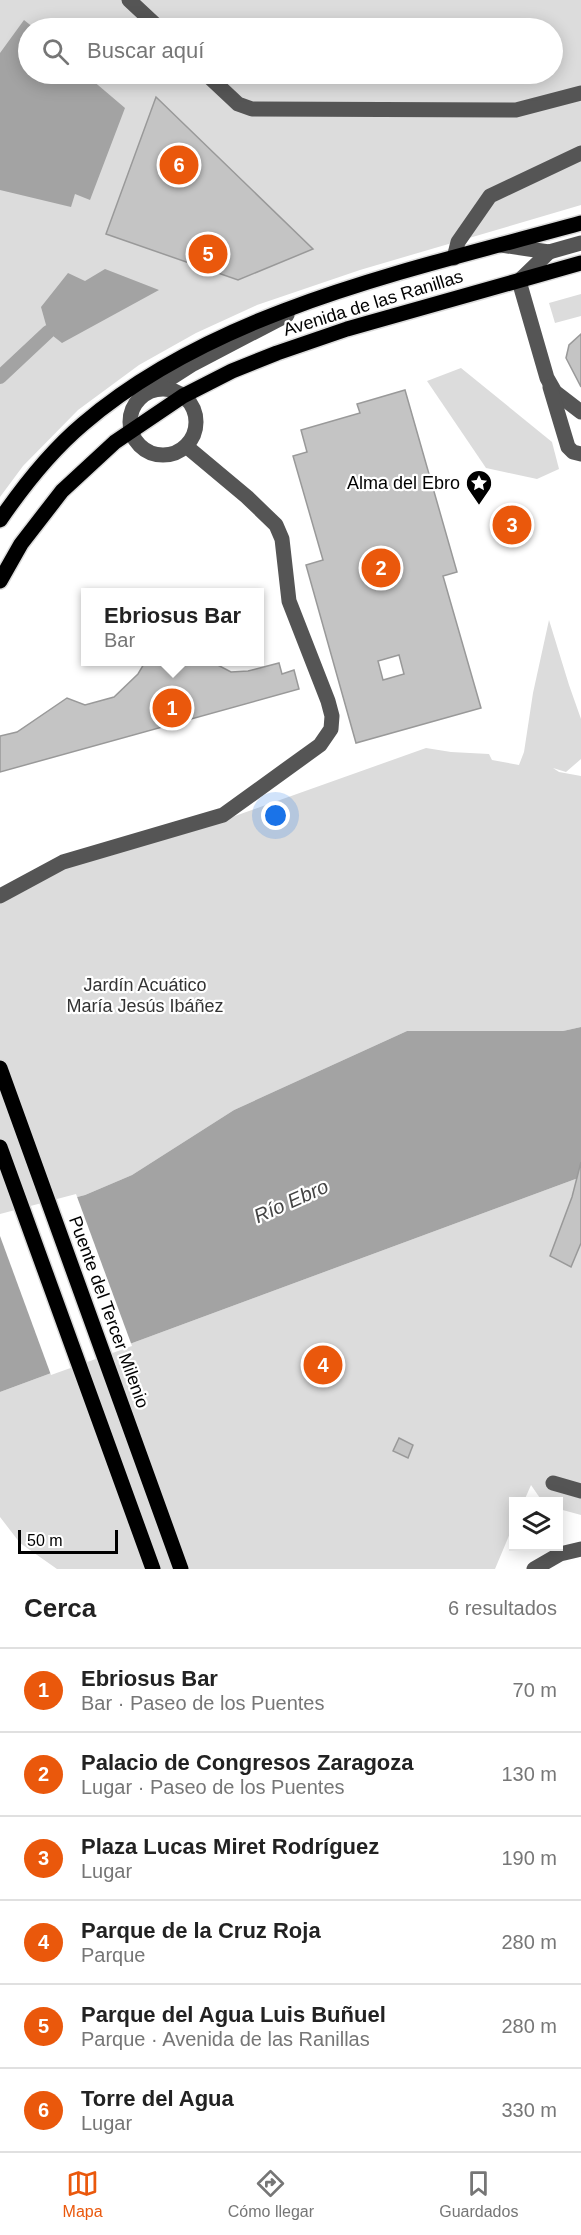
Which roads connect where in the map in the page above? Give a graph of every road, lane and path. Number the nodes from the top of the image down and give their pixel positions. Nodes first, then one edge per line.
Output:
1 (129, 0) edge
2 (148, 18) edge
3 (217, 84) edge
4 (581, 93) edge
5 (581, 153) edge
6 (581, 223) edge
7 (581, 243) edge
8 (501, 245) junction
9 (549, 252) junction
10 (454, 258) junction
11 (581, 263) edge
12 (519, 281) junction
13 (302, 305) junction
14 (547, 378) junction
15 (133, 386) junction
16 (165, 391) junction
17 (581, 412) edge
18 (130, 430) junction
19 (186, 446) junction
20 (581, 454) edge
21 (0, 520) edge
22 (0, 581) edge
23 (0, 896) edge
24 (0, 1068) edge
25 (0, 1147) edge
26 (553, 1483) dead end
27 (581, 1491) edge
28 (581, 1549) edge
29 (153, 1569) edge
30 (181, 1569) edge
31 (534, 1569) edge

1 - 2 street
3 - 4 street
5 - 10 street
6 - 8 main road, Avenida de las Ranillas
7 - 9 street
8 - 9 street
8 - 10 main road, Avenida de las Ranillas
9 - 12 street
10 - 13 main road, Avenida de las Ranillas
11 - 12 main road, Avenida de las Ranillas
12 - 14 street
12 - 16 main road, Avenida de las Ranillas
13 - 15 main road, Avenida de las Ranillas
13 - 16 street, Avenida de las Ranillas
14 - 17 street
14 - 20 street
15 - 16 street, Avenida de las Ranillas
15 - 21 main road, Avenida de las Ranillas
16 - 18 main road, Avenida de las Ranillas
16 - 18 street, Avenida de las Ranillas
16 - 19 street
18 - 19 street
18 - 22 main road, Avenida de las Ranillas
19 - 23 street
24 - 30 main road, Puente del Tercer Milenio
25 - 29 main road
26 - 27 street
28 - 31 street

